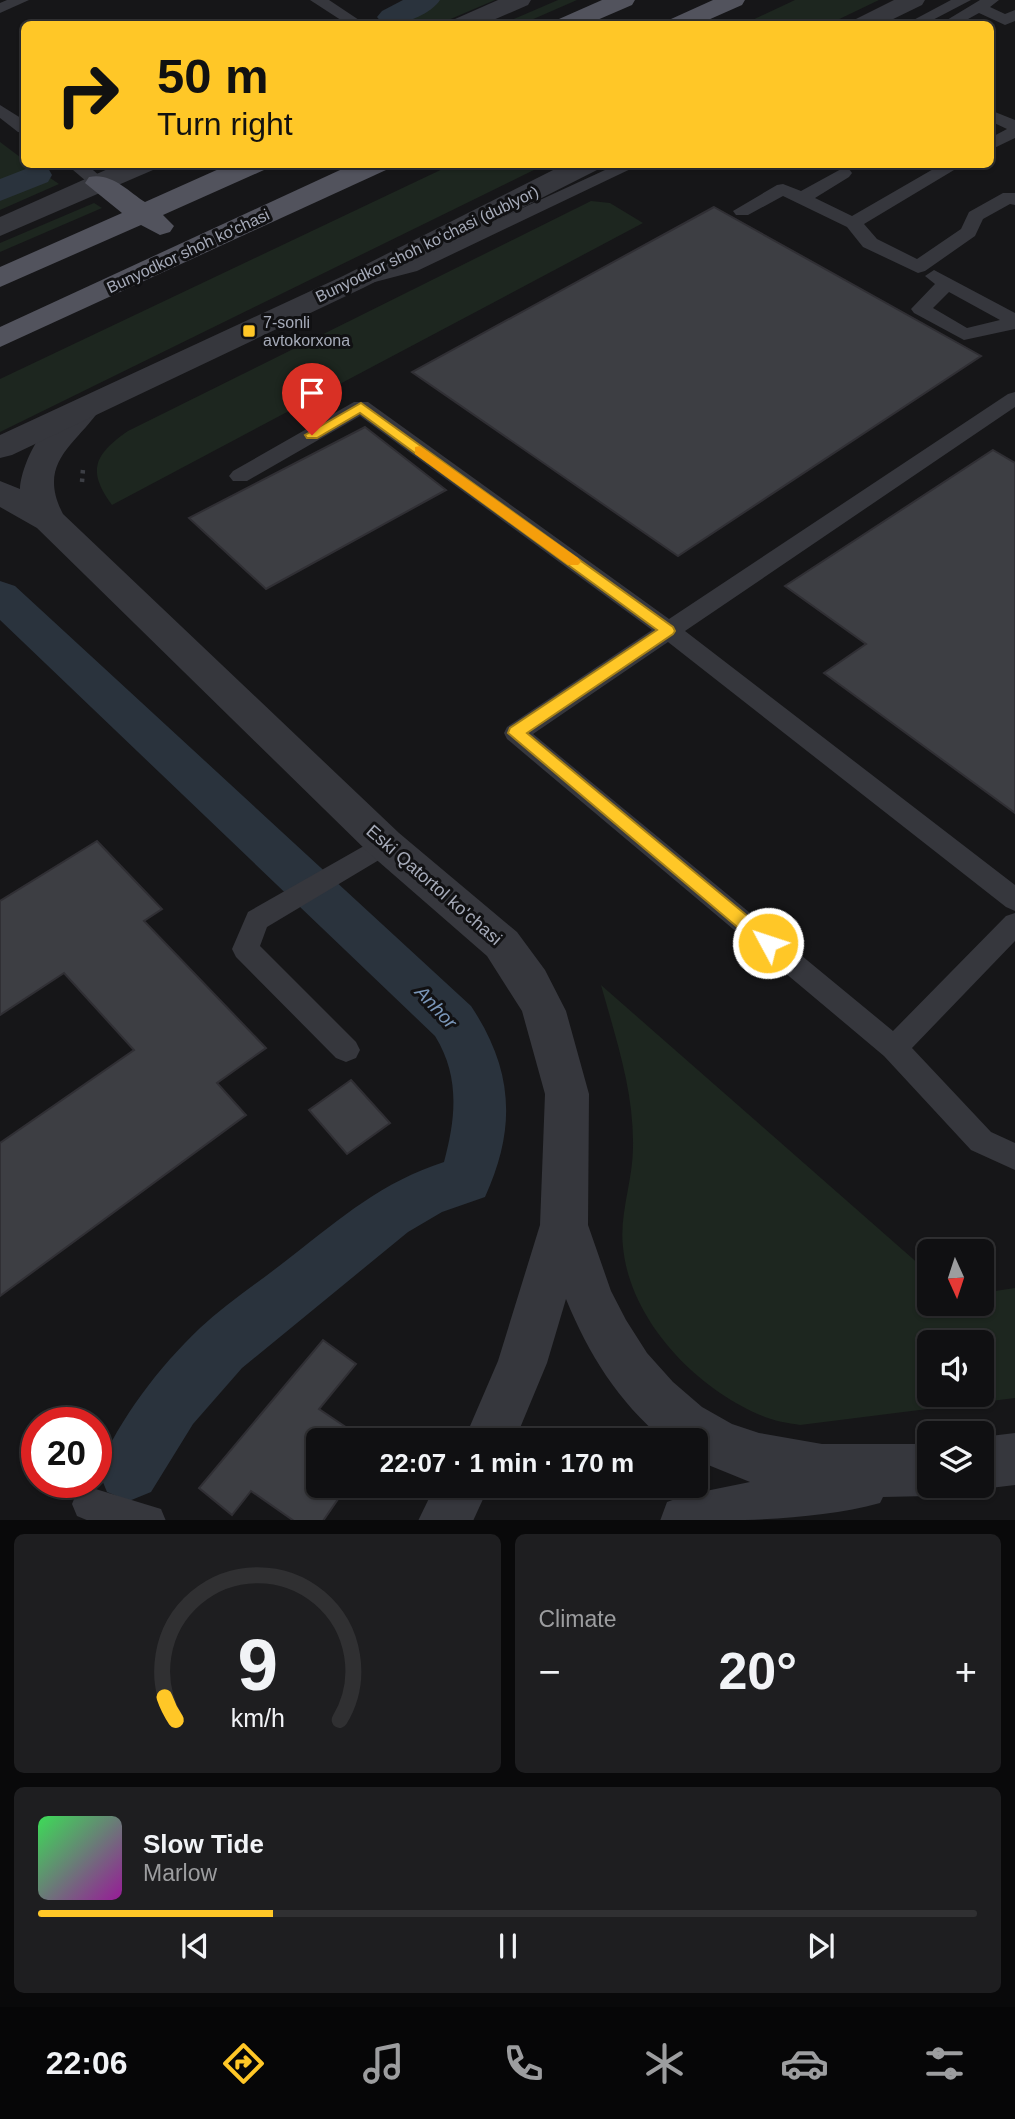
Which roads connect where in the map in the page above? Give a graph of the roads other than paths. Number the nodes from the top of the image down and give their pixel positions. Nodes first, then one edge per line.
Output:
1 (21, 0) edge
2 (318, 0) edge
3 (519, 0) edge
4 (623, 0) edge
5 (733, 0) edge
6 (913, 0) edge
7 (963, 0) edge
8 (985, 4) edge
9 (0, 8) edge
10 (1015, 15) edge
11 (353, 21) edge
12 (471, 21) edge
13 (575, 21) edge
14 (687, 21) edge
15 (871, 21) edge
16 (920, 21) edge
17 (952, 21) edge
18 (0, 110) edge
19 (994, 117) edge
20 (21, 126) edge
21 (1015, 129) edge
22 (994, 142) edge
23 (79, 168) edge
24 (134, 168) edge
25 (245, 168) edge
26 (367, 168) edge
27 (579, 168) edge
28 (624, 168) edge
29 (949, 168) edge
30 (843, 173) dead end
31 (99, 183) junction
32 (802, 198) junction
33 (1015, 200) edge
34 (742, 211) dead end
35 (142, 214) junction
36 (853, 223) junction
37 (0, 227) edge
38 (193, 249) junction
39 (918, 267) junction
40 (0, 278) edge
41 (353, 282) junction
42 (947, 283) junction
43 (1015, 322) edge
44 (0, 338) edge
45 (1015, 399) edge
46 (85, 408) junction
47 (0, 448) edge
48 (240, 476) dead end
49 (0, 492) edge
50 (49, 520) junction
51 (668, 631) junction
52 (385, 844) junction
53 (1015, 900) edge
54 (1015, 924) edge
55 (894, 1048) junction
56 (346, 1050) dead end
57 (1015, 1157) edge
58 (564, 1224) junction
59 (494, 1428) edge
60 (1015, 1459) edge
61 (994, 1462) edge
62 (917, 1471) edge
63 (917, 1473) edge
64 (456, 1498) edge
65 (89, 1504) dead end
66 (145, 1520) edge
67 (444, 1520) edge
68 (691, 1520) edge

1 - 9 lane
2 - 11 lane
3 - 12 street
4 - 13 main road
5 - 14 main road
6 - 15 street
7 - 16 lane
8 - 10 lane
8 - 17 lane
18 - 20 lane
19 - 21 lane
21 - 22 lane
23 - 31 lane
24 - 31 street
25 - 35 main road
26 - 38 main road, Bunyodkor shoh ko'chasi
27 - 41 street, Bunyodkor shoh koʻchasi (dublyor)
28 - 41 lane
29 - 36 lane
30 - 32 lane
31 - 35 main road
31 - 37 street
32 - 34 lane
32 - 36 lane
33 - 39 lane
35 - 38 main road
35 - 40 main road
36 - 39 lane
38 - 44 main road, Bunyodkor shoh ko'chasi
39 - 42 lane
41 - 46 street, Bunyodkor shoh koʻchasi (dublyor)
42 - 43 lane
42 - 43 lane
45 - 51 lane
46 - 47 street, Bunyodkor shoh koʻchasi (dublyor)
46 - 50 street, Eski Qatortol ko'chasi
48 - 51 lane
49 - 50 street, Eski Qatortol ko'chasi
50 - 52 street, Eski Qatortol ko'chasi
51 - 53 lane
51 - 55 lane
52 - 56 lane
52 - 58 street, Eski Qatortol ko'chasi
54 - 55 lane
55 - 57 lane
58 - 59 street, Eski Qatortol ko'chasi
58 - 62 street
60 - 61 street
63 - 68 street
64 - 67 street
65 - 66 lane

